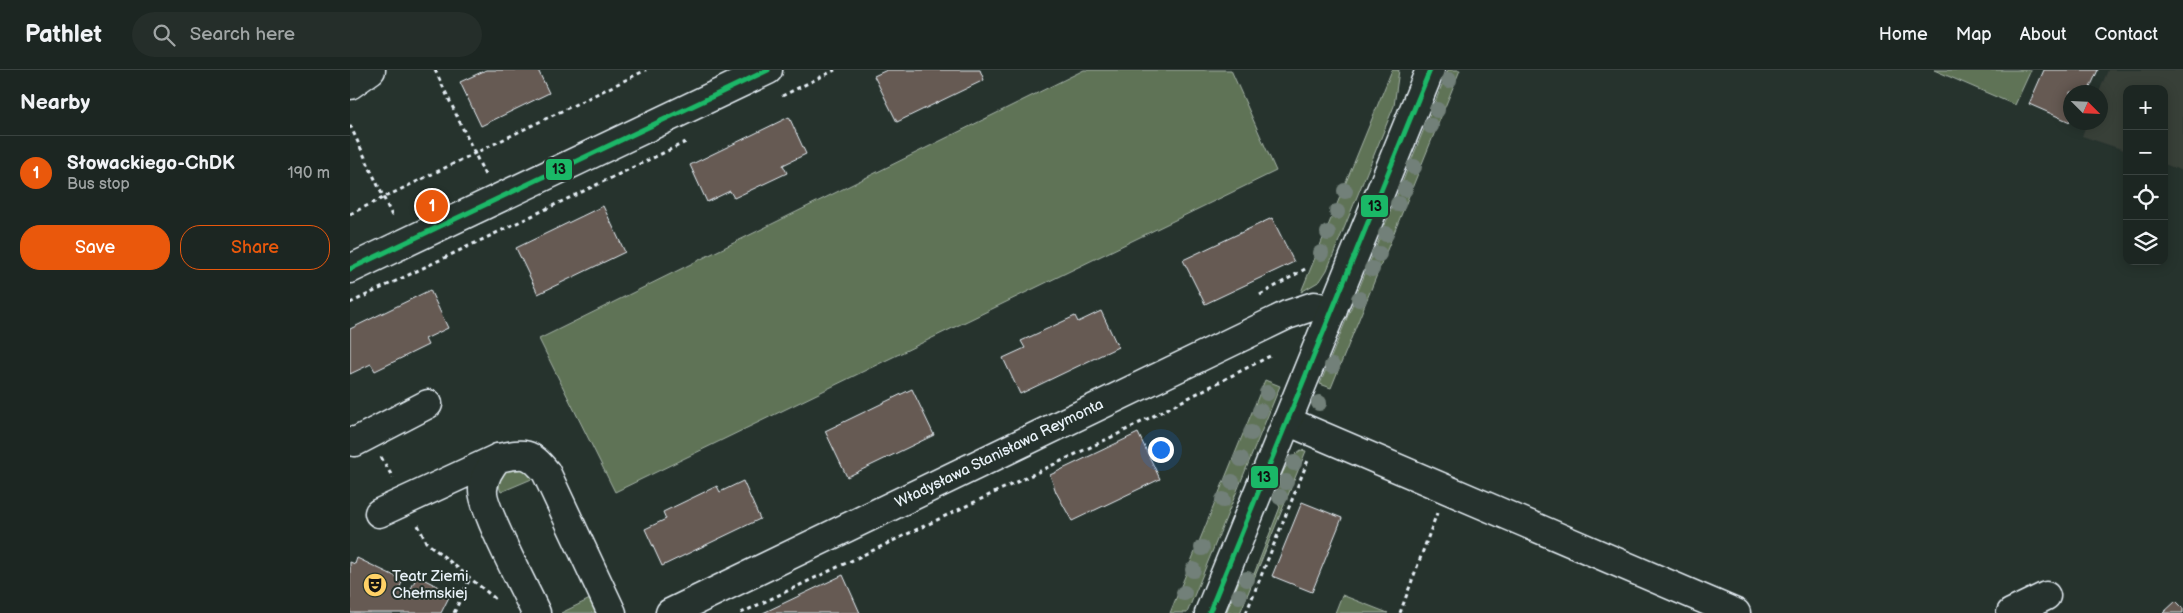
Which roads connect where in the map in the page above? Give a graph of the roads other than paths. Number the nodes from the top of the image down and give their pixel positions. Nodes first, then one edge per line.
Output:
1 (371, 70) edge
2 (768, 70) edge
3 (1430, 70) edge
4 (350, 86) edge
5 (350, 269) edge
6 (1333, 310) junction
7 (428, 404) dead end
8 (1287, 421) junction
9 (350, 441) edge
10 (498, 458) junction
11 (379, 513) dead end
12 (2046, 596) dead end
13 (536, 613) edge
14 (612, 613) edge
15 (670, 613) edge
16 (1209, 613) edge
17 (1736, 613) edge
18 (2011, 613) edge

1 - 4 street
2 - 5 street
3 - 6 street
6 - 8 street
6 - 15 street, Władysława Stanisława Reymonta
7 - 9 street
8 - 16 street
8 - 17 street
10 - 11 street
10 - 13 street
10 - 14 street
12 - 18 street

